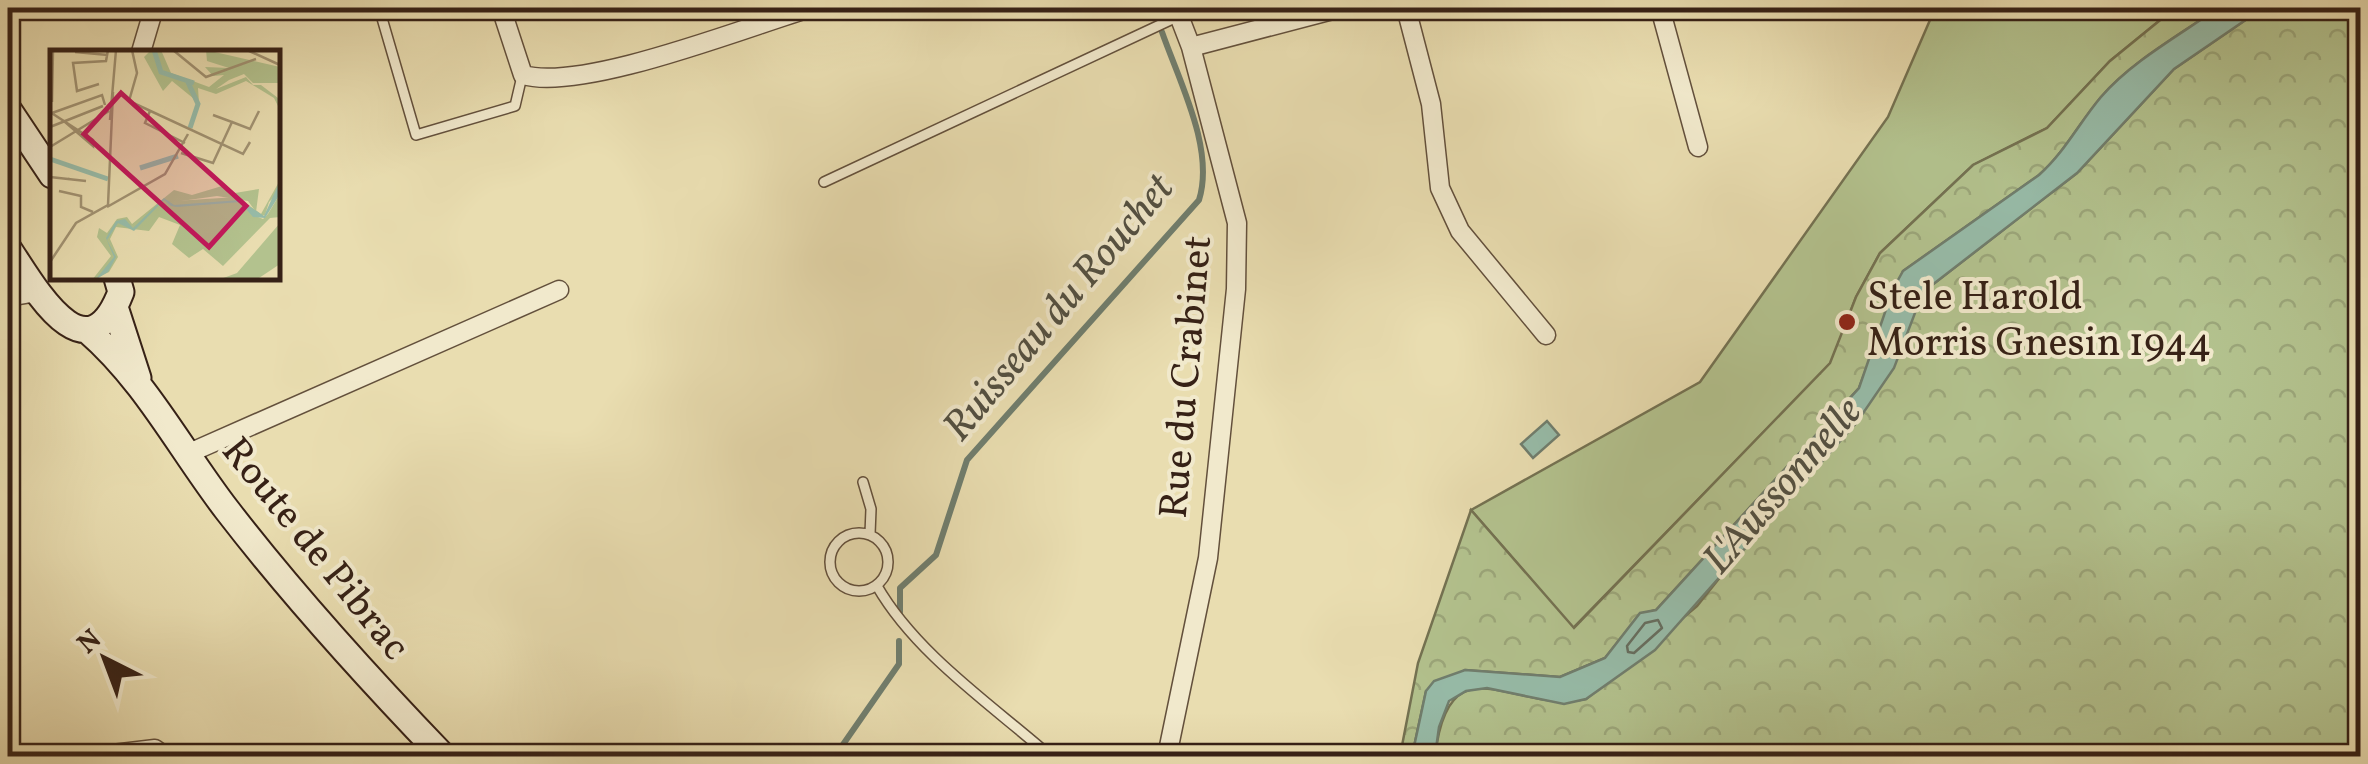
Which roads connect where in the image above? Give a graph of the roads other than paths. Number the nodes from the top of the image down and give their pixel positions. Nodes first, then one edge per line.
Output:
1 (154, 8) edge
2 (379, 8) edge
3 (501, 8) edge
4 (810, 8) edge
5 (1340, 8) edge
6 (1406, 8) edge
7 (1660, 8) edge
8 (1178, 12) edge
9 (1191, 46) junction
10 (142, 50) edge
11 (522, 76) junction
12 (8, 109) edge
13 (1698, 147) dead end
14 (49, 165) edge
15 (824, 182) dead end
16 (8, 248) edge
17 (118, 280) edge
18 (559, 290) dead end
19 (37, 292) junction
20 (8, 296) edge
21 (115, 307) junction
22 (87, 330) junction
23 (1546, 335) dead end
24 (139, 380) junction
25 (187, 454) junction
26 (863, 482) dead end
27 (870, 534) junction
28 (877, 586) junction
29 (96, 756) edge
30 (165, 756) edge
31 (444, 756) edge
32 (1050, 756) edge
33 (1167, 756) edge

1 - 10 street
2 - 11 lane
3 - 11 street
4 - 11 street
5 - 9 street
6 - 23 street
7 - 13 street
8 - 9 street, Rue du Crabinet
8 - 15 lane
9 - 33 street, Rue du Crabinet
12 - 14 main road
16 - 19 main road, Route de Pibrac
17 - 21 main road
18 - 25 street
19 - 20 street
19 - 22 main road, Route de Pibrac
21 - 22 main road
21 - 24 main road, Route de Pibrac
22 - 24 main road, Route de Pibrac
24 - 25 main road, Route de Pibrac
25 - 31 main road, Route de Pibrac
26 - 27 lane
27 - 28 lane
27 - 28 lane
28 - 32 lane
29 - 30 street

